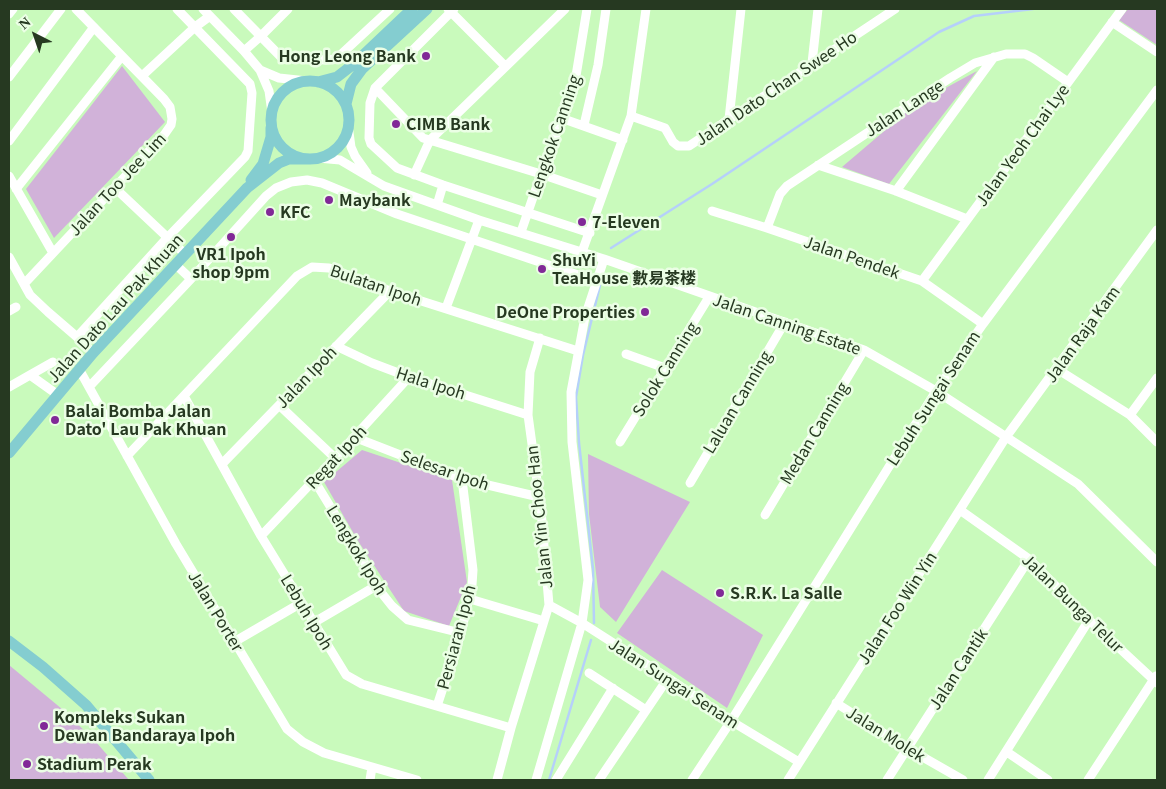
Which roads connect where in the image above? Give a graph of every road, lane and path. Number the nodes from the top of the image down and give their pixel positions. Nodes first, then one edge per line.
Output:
1 (13, 9) edge
2 (61, 9) edge
3 (76, 9) edge
4 (177, 9) edge
5 (202, 9) edge
6 (234, 9) edge
7 (288, 9) edge
8 (390, 9) edge
9 (412, 9) edge
10 (427, 9) edge
11 (565, 9) edge
12 (587, 9) edge
13 (606, 9) edge
14 (646, 9) edge
15 (741, 9) edge
16 (818, 9) edge
17 (894, 9) edge
18 (1122, 9) edge
19 (451, 10) edge
20 (9, 14) edge
21 (210, 16) junction
22 (1112, 22) junction
23 (94, 27) junction
24 (195, 27) junction
25 (261, 36) junction
26 (244, 51) junction
27 (1157, 52) edge
28 (122, 56) junction
29 (994, 57) junction
30 (812, 63) junction
31 (506, 66) junction
32 (260, 70) junction
33 (142, 76) junction
34 (9, 77) edge
35 (313, 81) junction
36 (1068, 82) junction
37 (375, 88) junction
38 (1157, 90) edge
39 (346, 104) junction
40 (631, 116) junction
41 (271, 118) junction
42 (561, 118) junction
43 (729, 119) junction
44 (348, 125) junction
45 (584, 125) junction
46 (9, 140) edge
47 (430, 140) junction
48 (623, 140) junction
49 (313, 158) junction
50 (818, 165) junction
51 (541, 174) junction
52 (414, 175) junction
53 (9, 176) edge
54 (368, 176) junction
55 (443, 185) junction
56 (115, 188) junction
57 (247, 188) junction
58 (16, 189) junction
59 (896, 191) junction
60 (602, 195) junction
61 (437, 205) junction
62 (712, 211) dead end
63 (528, 212) junction
64 (968, 219) junction
65 (479, 220) junction
66 (767, 228) junction
67 (1157, 230) edge
68 (521, 232) junction
69 (590, 233) junction
70 (168, 238) junction
71 (473, 240) junction
72 (582, 252) junction
73 (53, 253) junction
74 (186, 254) junction
75 (9, 257) edge
76 (604, 259) junction
77 (175, 264) junction
78 (192, 279) junction
79 (596, 281) junction
80 (922, 281) junction
81 (25, 283) junction
82 (390, 291) junction
83 (709, 297) junction
84 (446, 308) junction
85 (785, 322) junction
86 (983, 324) junction
87 (77, 337) junction
88 (540, 338) junction
89 (336, 346) junction
90 (864, 350) junction
91 (578, 351) junction
92 (93, 353) junction
93 (626, 354) dead end
94 (53, 362) dead end
95 (665, 368) junction
96 (1057, 368) junction
97 (79, 369) junction
98 (30, 375) junction
99 (409, 377) junction
100 (1157, 378) edge
101 (9, 387) edge
102 (89, 387) junction
103 (936, 391) junction
104 (58, 395) junction
105 (184, 396) junction
106 (279, 406) junction
107 (528, 415) junction
108 (1130, 416) junction
109 (354, 437) junction
110 (1006, 437) junction
111 (620, 442) dead end
112 (1157, 442) edge
113 (9, 453) edge
114 (127, 456) junction
115 (335, 458) junction
116 (222, 464) junction
117 (462, 479) junction
118 (314, 480) junction
119 (690, 483) dead end
120 (538, 497) junction
121 (960, 510) junction
122 (765, 515) dead end
123 (261, 536) junction
124 (1029, 558) junction
125 (1157, 562) edge
126 (376, 586) junction
127 (470, 599) junction
128 (301, 603) junction
129 (549, 605) junction
130 (1089, 620) junction
131 (544, 621) junction
132 (313, 623) junction
133 (582, 624) junction
134 (460, 633) junction
135 (9, 641) edge
136 (234, 642) junction
137 (589, 674) dead end
138 (668, 678) junction
139 (1156, 679) edge
140 (613, 688) junction
141 (836, 703) junction
142 (437, 706) junction
143 (646, 710) junction
144 (730, 721) junction
145 (511, 728) junction
146 (907, 748) junction
147 (1006, 752) junction
148 (799, 762) junction
149 (372, 767) junction
150 (150, 780) edge
151 (371, 780) edge
152 (417, 780) edge
153 (497, 780) edge
154 (536, 780) edge
155 (556, 780) edge
156 (599, 780) edge
157 (692, 780) edge
158 (788, 780) edge
159 (887, 780) edge
160 (963, 780) edge
161 (988, 780) edge
162 (1048, 780) edge
163 (1088, 780) edge

1 - 20 street
2 - 34 street
3 - 23 street, Jalan Too Jee Lim
4 - 24 street
5 - 21 street
6 - 25 street
7 - 25 street
8 - 25 street
9 - 35 main road
10 - 39 main road
11 - 31 street
12 - 42 street, Lengkok Canning
13 - 45 street, Lengkok Canning
14 - 40 street
15 - 43 street
16 - 30 street
17 - 30 street, Jalan Dato Chan Swee Ho
18 - 22 street, Jalan Yeoh Chai Lye
19 - 31 street
19 - 37 street
21 - 24 street
21 - 26 street
22 - 27 street
22 - 36 street, Jalan Yeoh Chai Lye
23 - 28 street, Jalan Too Jee Lim
23 - 46 street
24 - 33 street
24 - 70 street
25 - 26 street
26 - 32 street
28 - 33 street, Jalan Too Jee Lim
28 - 58 street
29 - 36 street, Jalan Lange
29 - 50 street, Jalan Lange
29 - 59 street
30 - 43 street, Jalan Dato Chan Swee Ho
31 - 47 street
32 - 35 street
32 - 41 street
33 - 56 street, Jalan Too Jee Lim
35 - 39 main road
35 - 41 main road
36 - 64 street, Jalan Yeoh Chai Lye
37 - 47 street
37 - 52 street
38 - 86 street, Lebuh Sungai Senam
39 - 44 main road
40 - 43 street, Jalan Dato Chan Swee Ho
40 - 48 street
41 - 49 main road
41 - 57 main road, Jalan Dato Lau Pak Khuan
42 - 45 street
42 - 51 street, Lengkok Canning
44 - 49 main road
44 - 54 street, Jalan Canning Estate
45 - 48 street
47 - 51 street
47 - 52 street
48 - 60 street
49 - 54 street, Jalan Canning Estate
49 - 57 main road, Jalan Dato Lau Pak Khuan
50 - 59 street
50 - 66 street, Jalan Lange
51 - 60 street
51 - 63 street, Lengkok Canning
52 - 55 street
53 - 58 street
54 - 61 street, Jalan Canning Estate
55 - 61 street
55 - 63 street
56 - 70 street
56 - 73 street, Jalan Too Jee Lim
57 - 74 main road, Jalan Dato Lau Pak Khuan
58 - 73 street
59 - 64 street
60 - 69 street
61 - 65 street, Jalan Canning Estate
62 - 66 street, Jalan Pendek
63 - 68 street, Lengkok Canning
63 - 69 street
64 - 80 street, Jalan Yeoh Chai Lye
65 - 68 street, Jalan Canning Estate
65 - 71 street
66 - 80 street, Jalan Pendek
67 - 96 street, Jalan Raja Kam
68 - 72 street, Jalan Canning Estate
69 - 72 street
70 - 74 street
70 - 87 street
71 - 78 street
71 - 79 street
71 - 84 street
72 - 76 street, Jalan Canning Estate
73 - 81 street, Jalan Too Jee Lim
74 - 77 main road, Jalan Dato Lau Pak Khuan
75 - 81 street
76 - 79 street
76 - 83 street, Jalan Canning Estate
77 - 78 street
77 - 92 main road, Jalan Dato Lau Pak Khuan
78 - 102 street
79 - 91 street
80 - 86 street, Jalan Pendek
81 - 87 street
82 - 84 street, Bulatan Ipoh
82 - 89 street, Jalan Ipoh
82 - 105 street, Bulatan Ipoh
83 - 85 street, Jalan Canning Estate
83 - 95 street, Solok Canning
84 - 88 street, Bulatan Ipoh
85 - 90 street, Jalan Canning Estate
85 - 119 street, Laluan Canning
86 - 103 street, Lebuh Sungai Senam
87 - 92 street
88 - 91 street, Bulatan Ipoh
88 - 107 street, Jalan Yin Choo Han
89 - 99 street, Hala Ipoh
89 - 106 street, Jalan Ipoh
90 - 103 street, Jalan Canning Estate
90 - 122 street, Medan Canning
91 - 133 street
92 - 97 main road, Jalan Dato Lau Pak Khuan
93 - 95 street
94 - 98 street
95 - 111 street, Solok Canning
96 - 108 street
96 - 110 street, Jalan Raja Kam
97 - 102 street, Jalan Porter
97 - 104 main road, Jalan Dato Lau Pak Khuan
98 - 101 street
98 - 104 street
99 - 107 street, Hala Ipoh
99 - 109 street, Regat Ipoh
100 - 108 street
102 - 114 street, Jalan Porter
103 - 110 street, Jalan Canning Estate
103 - 144 street, Lebuh Sungai Senam
104 - 113 main road, Jalan Dato Lau Pak Khuan
105 - 114 street, Bulatan Ipoh
105 - 116 street, Lebuh Ipoh
106 - 115 street
106 - 116 street, Jalan Ipoh
107 - 120 street, Jalan Yin Choo Han
108 - 112 street
109 - 115 street, Regat Ipoh
109 - 117 street, Selesar Ipoh
110 - 121 street, Jalan Foo Win Yin
110 - 125 street, Jalan Canning Estate
114 - 136 street, Jalan Porter
115 - 118 street, Regat Ipoh
116 - 123 street, Lebuh Ipoh
117 - 120 street, Selesar Ipoh
117 - 127 street, Persiaran Ipoh
118 - 123 street, Regat Ipoh
118 - 126 street, Lengkok Ipoh
120 - 129 street, Jalan Yin Choo Han
121 - 124 street, Jalan Bunga Telur
121 - 141 street, Jalan Foo Win Yin
123 - 128 street, Lebuh Ipoh
124 - 130 street, Jalan Bunga Telur
124 - 146 street, Jalan Cantik
126 - 132 street
126 - 134 street, Lengkok Ipoh
127 - 131 street
127 - 134 street, Persiaran Ipoh
128 - 132 street, Lebuh Ipoh
128 - 136 street
129 - 131 street, Jalan Yin Choo Han
129 - 133 street, Jalan Sungai Senam
130 - 139 street, Jalan Bunga Telur
130 - 147 street
131 - 145 street, Jalan Yin Choo Han
132 - 142 street, Lebuh Ipoh
133 - 138 street, Jalan Sungai Senam
133 - 154 street
134 - 142 street, Persiaran Ipoh
135 - 150 main road
136 - 149 street, Jalan Porter
137 - 140 street
138 - 143 street
138 - 144 street, Jalan Sungai Senam
139 - 163 street
140 - 143 street
140 - 155 street
141 - 146 street, Jalan Molek
141 - 148 street, Jalan Foo Win Yin
142 - 145 street, Lebuh Ipoh
143 - 156 street
144 - 148 street, Jalan Sungai Senam
144 - 157 street
145 - 153 street, Jalan Yin Choo Han
146 - 159 street, Jalan Cantik
146 - 160 street, Jalan Molek
147 - 161 street
147 - 162 street
148 - 158 street, Jalan Foo Win Yin
149 - 151 street
149 - 152 street, Jalan Porter

